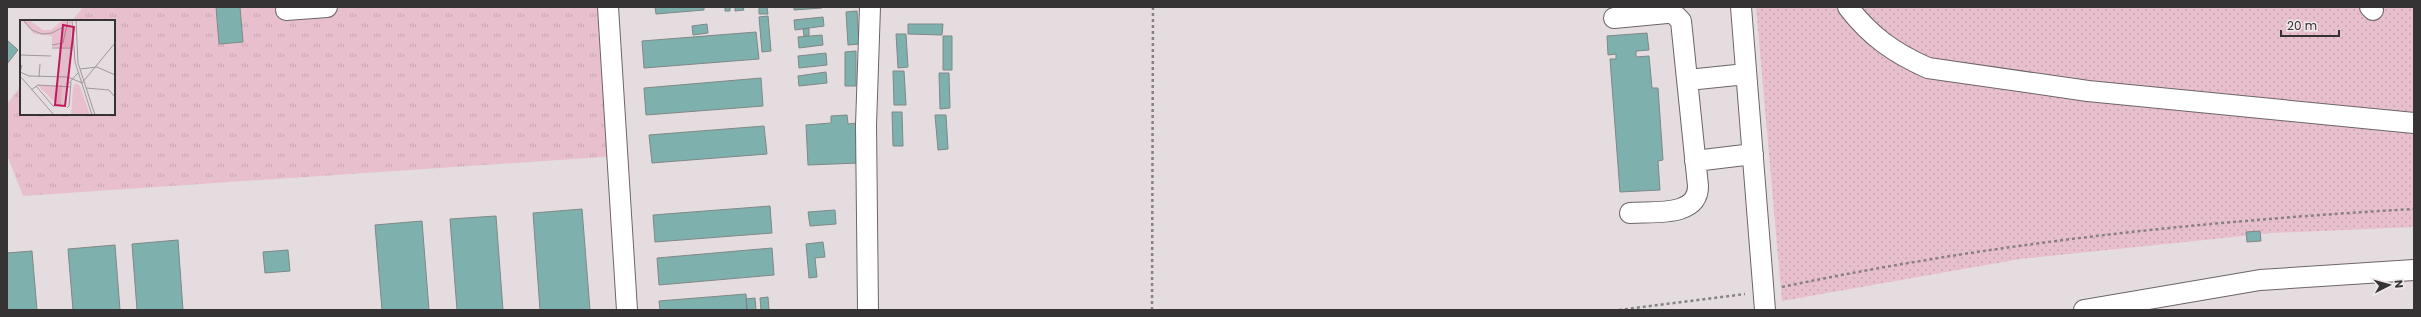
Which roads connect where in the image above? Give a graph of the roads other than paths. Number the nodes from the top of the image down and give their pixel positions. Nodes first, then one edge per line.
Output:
1 (327, 7) edge
2 (608, 7) edge
3 (870, 7) edge
4 (1741, 7) edge
5 (1848, 7) edge
6 (286, 10) dead end
7 (1614, 18) dead end
8 (1746, 74) junction
9 (1688, 80) junction
10 (2414, 123) edge
11 (1753, 154) junction
12 (1695, 161) junction
13 (1630, 213) dead end
14 (2414, 270) edge
15 (1764, 301) edge
16 (628, 309) edge
17 (868, 310) edge
18 (2084, 310) edge

1 - 6 lane
2 - 16 lane
3 - 17 lane
4 - 8 lane
5 - 10 lane
7 - 9 lane
8 - 9 lane
8 - 11 lane
9 - 12 lane
11 - 12 lane
11 - 15 lane
12 - 13 lane
14 - 18 lane

